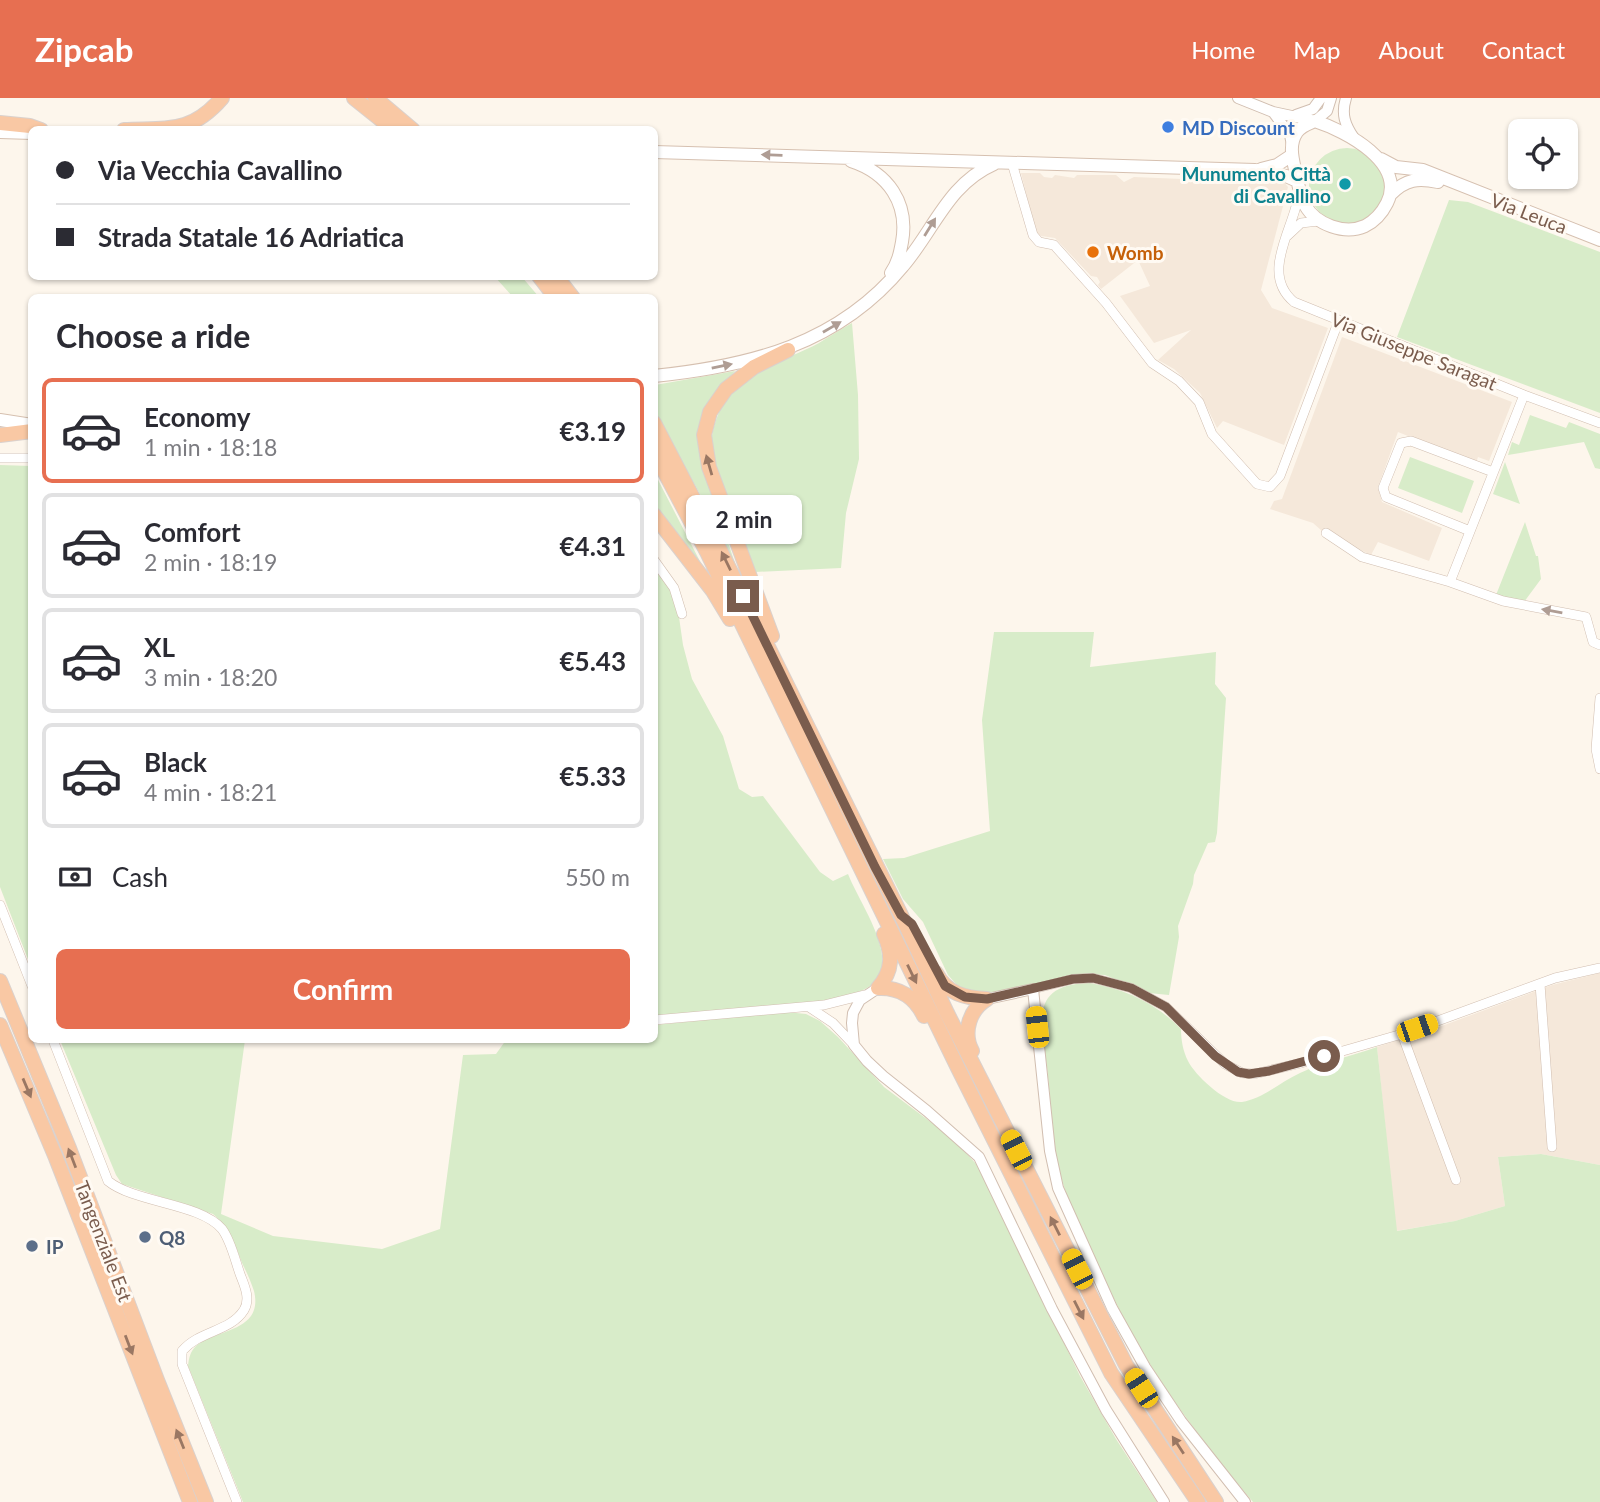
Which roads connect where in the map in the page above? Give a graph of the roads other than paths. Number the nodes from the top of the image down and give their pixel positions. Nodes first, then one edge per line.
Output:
1 (222, 98) edge
2 (354, 98) edge
3 (375, 98) edge
4 (384, 98) edge
5 (1238, 98) edge
6 (1321, 98) edge
7 (1331, 98) edge
8 (1346, 98) edge
9 (1273, 112) junction
10 (1294, 116) junction
11 (391, 121) edge
12 (1315, 121) junction
13 (0, 122) edge
14 (30, 126) edge
15 (177, 126) edge
16 (0, 132) edge
17 (28, 133) edge
18 (1358, 143) junction
19 (1292, 151) junction
20 (658, 152) edge
21 (840, 157) junction
22 (1380, 158) junction
23 (998, 163) junction
24 (1012, 163) junction
25 (1255, 170) junction
26 (1458, 185) junction
27 (1299, 186) junction
28 (1391, 194) junction
29 (1324, 222) junction
30 (1285, 238) junction
31 (1600, 240) edge
32 (542, 280) edge
33 (559, 280) edge
34 (553, 294) edge
35 (570, 294) edge
36 (872, 298) junction
37 (1339, 320) junction
38 (788, 349) junction
39 (658, 375) edge
40 (1524, 395) junction
41 (0, 420) edge
42 (1600, 423) edge
43 (28, 424) edge
44 (658, 430) edge
45 (28, 432) edge
46 (0, 435) edge
47 (0, 458) edge
48 (28, 458) edge
49 (658, 459) edge
50 (1493, 472) junction
51 (658, 520) edge
52 (1470, 531) junction
53 (1325, 533) dead end
54 (658, 566) edge
55 (1450, 582) junction
56 (682, 614) dead end
57 (1600, 645) edge
58 (772, 671) junction
59 (1600, 698) edge
60 (1600, 769) edge
61 (857, 858) junction
62 (0, 905) edge
63 (901, 915) junction
64 (1600, 968) edge
65 (28, 976) edge
66 (0, 981) edge
67 (1540, 984) junction
68 (1033, 989) junction
69 (872, 991) junction
70 (987, 999) junction
71 (808, 1006) junction
72 (658, 1020) edge
73 (0, 1025) edge
74 (1402, 1034) junction
75 (53, 1043) edge
76 (855, 1045) junction
77 (958, 1068) junction
78 (1003, 1126) junction
79 (1552, 1147) dead end
80 (1456, 1180) dead end
81 (189, 1501) edge
82 (206, 1502) edge
83 (237, 1502) edge
84 (1164, 1502) edge
85 (1198, 1502) edge
86 (1216, 1502) edge
87 (1245, 1502) edge

1 - 15 highway
2 - 11 highway
3 - 11 highway
4 - 11 highway
5 - 9 street
6 - 10 street
7 - 12 street
8 - 18 street
9 - 10 street
9 - 19 street
10 - 12 street
12 - 18 main road
12 - 19 main road
13 - 14 highway
16 - 17 main road
18 - 22 main road
19 - 25 main road
19 - 27 main road
21 -> 20 main road
21 - 23 main road
21 - 36 main road
22 - 26 main road, Via Leuca
22 - 28 main road
23 - 24 main road
36 -> 23 main road
24 - 25 main road
24 - 37 street
25 - 27 main road
26 - 28 main road, Via Leuca
26 - 31 main road, Via Leuca
27 - 29 main road
27 - 30 street, Via Giuseppe Saragat
28 - 29 main road
29 - 30 street
30 - 37 street, Via Giuseppe Saragat
32 - 34 highway
33 - 35 highway
38 -> 36 main road
37 - 40 street, Via Giuseppe Saragat
39 -> 38 main road
58 -> 38 highway
40 - 42 street, Via Giuseppe Saragat
40 - 50 street
41 - 43 main road
58 -> 44 highway
45 - 46 highway
47 - 48 street
49 - 58 highway
50 - 52 street
50 - 52 street
51 - 58 highway
52 - 55 street
53 - 55 street
54 - 56 street
57 -> 55 street
58 - 61 highway
58 - 63 highway
59 - 60 street
61 - 69 highway
61 -> 77 highway
62 - 65 street
63 - 70 highway
63 - 78 highway
64 - 67 street
82 -> 66 highway, Tangenziale Est
67 - 74 street
67 - 79 street
68 - 70 street
68 - 74 street
68 - 87 street
69 - 71 street
69 - 76 street
69 - 77 highway
70 - 78 highway
71 - 72 street
71 - 76 street
73 -> 81 highway, Tangenziale Est
74 - 80 street
75 - 83 street
76 - 84 street
77 -> 85 highway
86 -> 78 highway

